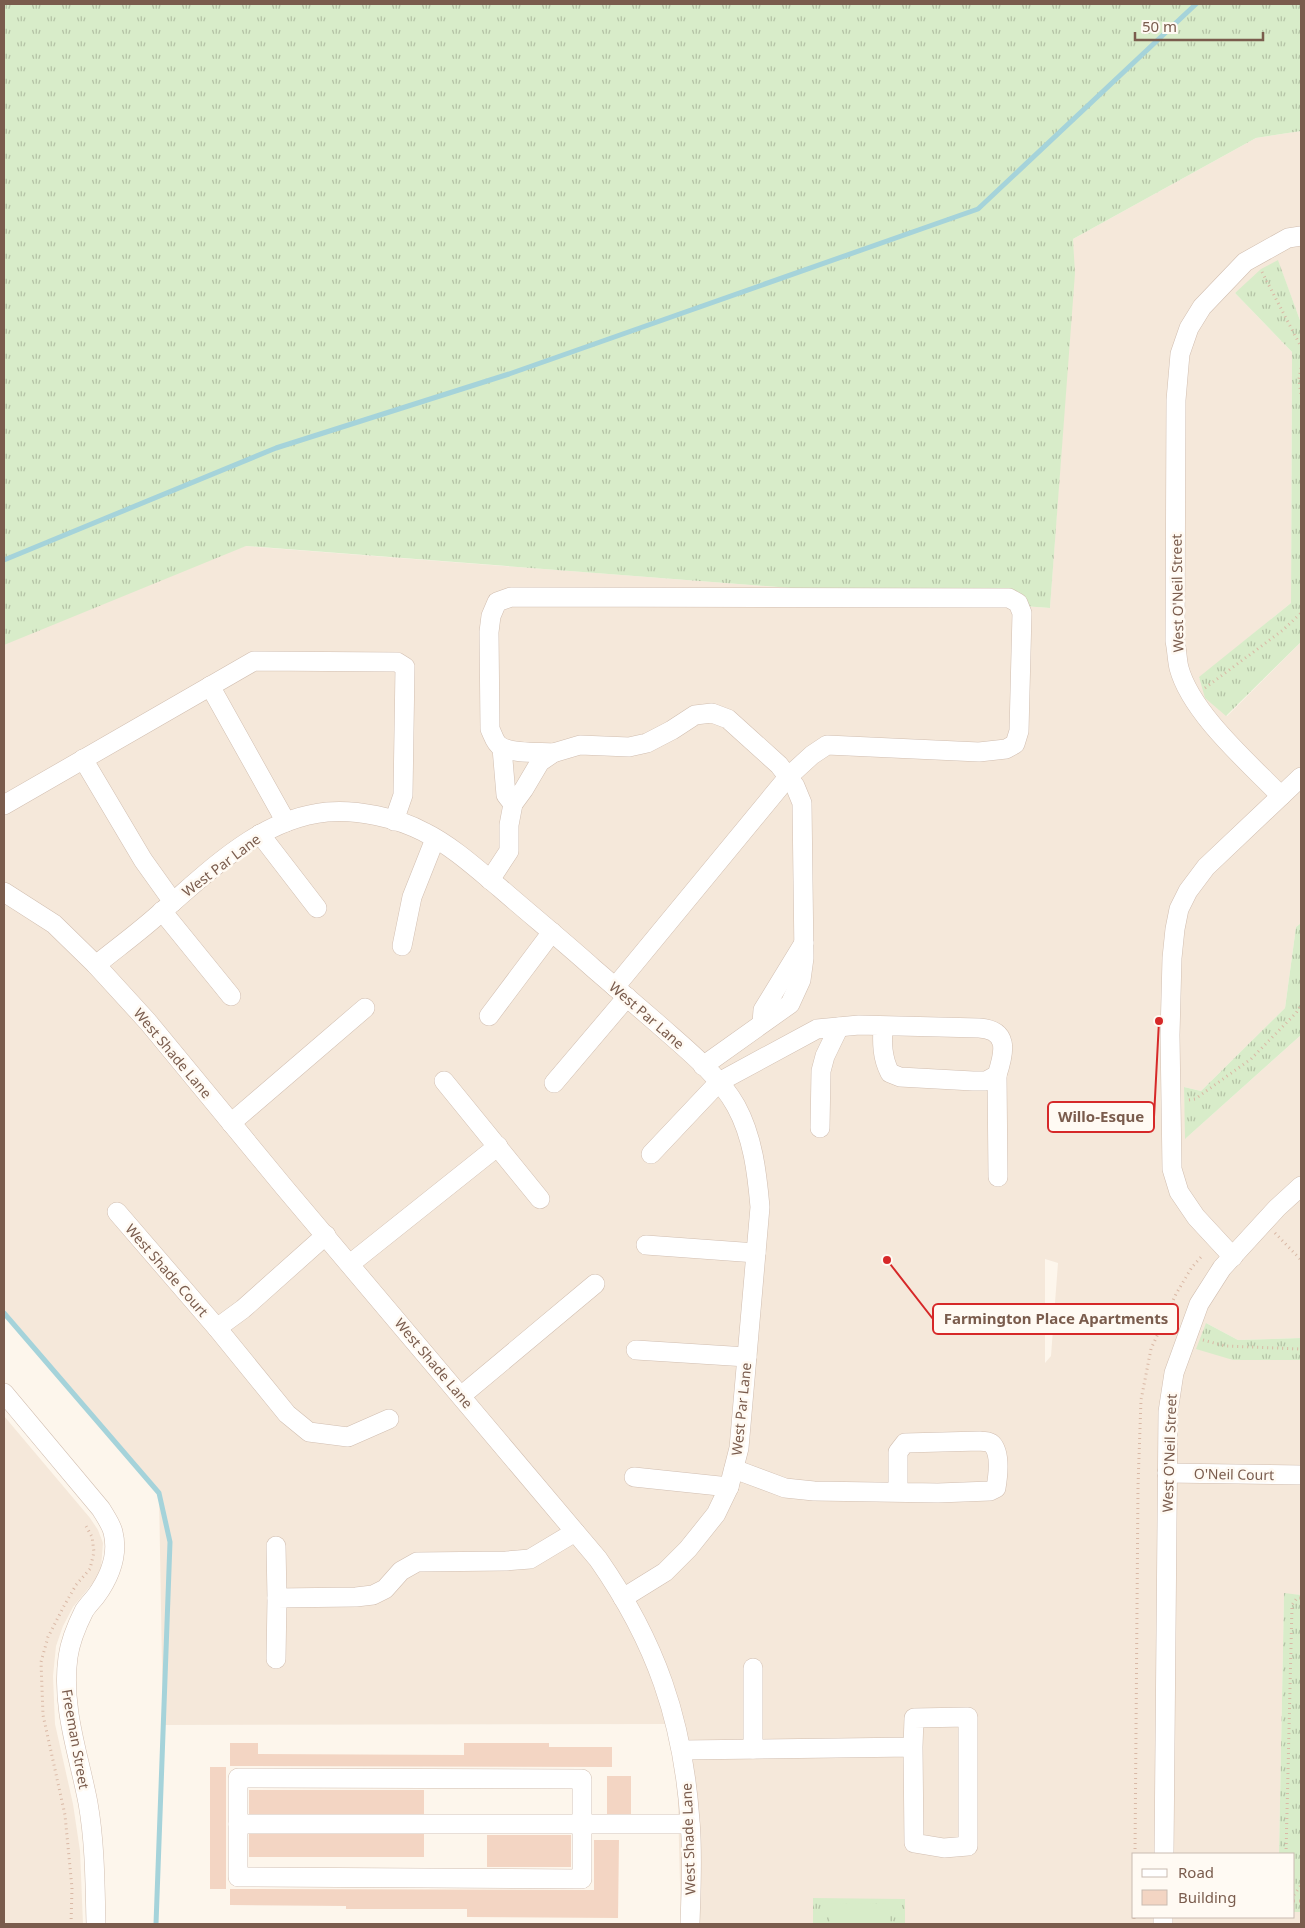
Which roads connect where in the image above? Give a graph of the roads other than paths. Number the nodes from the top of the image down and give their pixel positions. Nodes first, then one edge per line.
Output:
1 (1301, 236) edge
2 (210, 686) junction
3 (502, 748) junction
4 (553, 753) junction
5 (84, 759) junction
6 (788, 777) junction
7 (1301, 777) edge
8 (1281, 796) junction
9 (513, 804) junction
10 (4, 805) edge
11 (394, 821) junction
12 (286, 822) junction
13 (260, 834) junction
14 (434, 839) junction
15 (490, 880) junction
16 (4, 892) edge
17 (168, 907) junction
18 (317, 908) dead end
19 (552, 932) junction
20 (402, 946) dead end
21 (96, 965) junction
22 (621, 992) junction
23 (231, 996) dead end
24 (366, 1008) dead end
25 (489, 1016) dead end
26 (883, 1026) junction
27 (839, 1027) junction
28 (703, 1066) junction
29 (997, 1075) junction
30 (444, 1081) dead end
31 (720, 1082) junction
32 (554, 1083) dead end
33 (231, 1122) junction
34 (820, 1128) dead end
35 (498, 1146) junction
36 (651, 1154) dead end
37 (998, 1177) dead end
38 (1301, 1186) edge
39 (540, 1199) dead end
40 (117, 1212) dead end
41 (326, 1235) junction
42 (646, 1245) dead end
43 (756, 1253) junction
44 (1233, 1257) junction
45 (350, 1264) junction
46 (595, 1284) dead end
47 (217, 1328) junction
48 (636, 1350) dead end
49 (747, 1357) junction
50 (4, 1393) edge
51 (461, 1396) junction
52 (389, 1419) dead end
53 (734, 1469) junction
54 (1167, 1473) junction
55 (1301, 1474) edge
56 (634, 1477) dead end
57 (729, 1487) junction
58 (898, 1492) junction
59 (575, 1532) junction
60 (276, 1546) dead end
61 (277, 1598) junction
62 (623, 1598) junction
63 (276, 1659) dead end
64 (753, 1668) dead end
65 (912, 1747) junction
66 (753, 1749) junction
67 (682, 1750) junction
68 (238, 1824) junction
69 (582, 1824) junction
70 (690, 1824) junction
71 (1164, 1853) edge
72 (96, 1924) edge
73 (690, 1924) edge

1 - 8 street, West O'Neil Street
2 - 5 street
2 - 11 street
2 - 12 street
3 - 4 street
3 - 6 street
3 - 9 street
4 - 6 street
4 - 9 street
5 - 10 street
5 - 17 street
6 - 22 street
6 - 28 street
7 - 8 street
8 - 44 street
9 - 15 street
11 - 12 street, West Par Lane
11 - 14 street, West Par Lane
12 - 13 street, West Par Lane
13 - 17 street, West Par Lane
13 - 18 street
14 - 15 street, West Par Lane
14 - 20 street
15 - 19 street, West Par Lane
16 - 21 street, West Shade Lane
17 - 21 street, West Par Lane
17 - 23 street
19 - 22 street, West Par Lane
19 - 25 street
21 - 33 street, West Shade Lane
22 - 28 street, West Par Lane
22 - 32 street
24 - 33 street
26 - 27 street
26 - 29 street
26 - 29 street
27 - 31 street
27 - 34 street
28 - 31 street, West Par Lane
29 - 37 street
30 - 35 street
31 - 36 street
31 - 43 street, West Par Lane
33 - 41 street, West Shade Lane
35 - 39 street
35 - 45 street
38 - 44 street, West O'Neil Street
40 - 47 street, West Shade Court
41 - 45 street, West Shade Lane
41 - 47 street, West Shade Court
42 - 43 street
43 - 49 street, West Par Lane
44 - 54 street, West O'Neil Street
45 - 51 street, West Shade Lane
46 - 51 street
47 - 52 street, West Shade Court
48 - 49 street
49 - 53 street, West Par Lane
50 - 72 street, Freeman Street
51 - 59 street, West Shade Lane
53 - 57 street, West Par Lane
53 - 58 street
54 - 55 street, O'Neil Court
54 - 71 street, West O'Neil Street
56 - 57 street
57 - 62 street, West Par Lane
58 - 58 street
59 - 61 street
59 - 62 street, West Shade Lane
60 - 61 street
61 - 63 street
62 - 67 street, West Shade Lane
64 - 66 street
65 - 65 street
65 - 66 street
66 - 67 street
67 - 70 street, West Shade Lane
68 - 69 street
68 - 69 street
68 - 69 street
69 - 70 street
70 - 73 street, West Shade Lane

